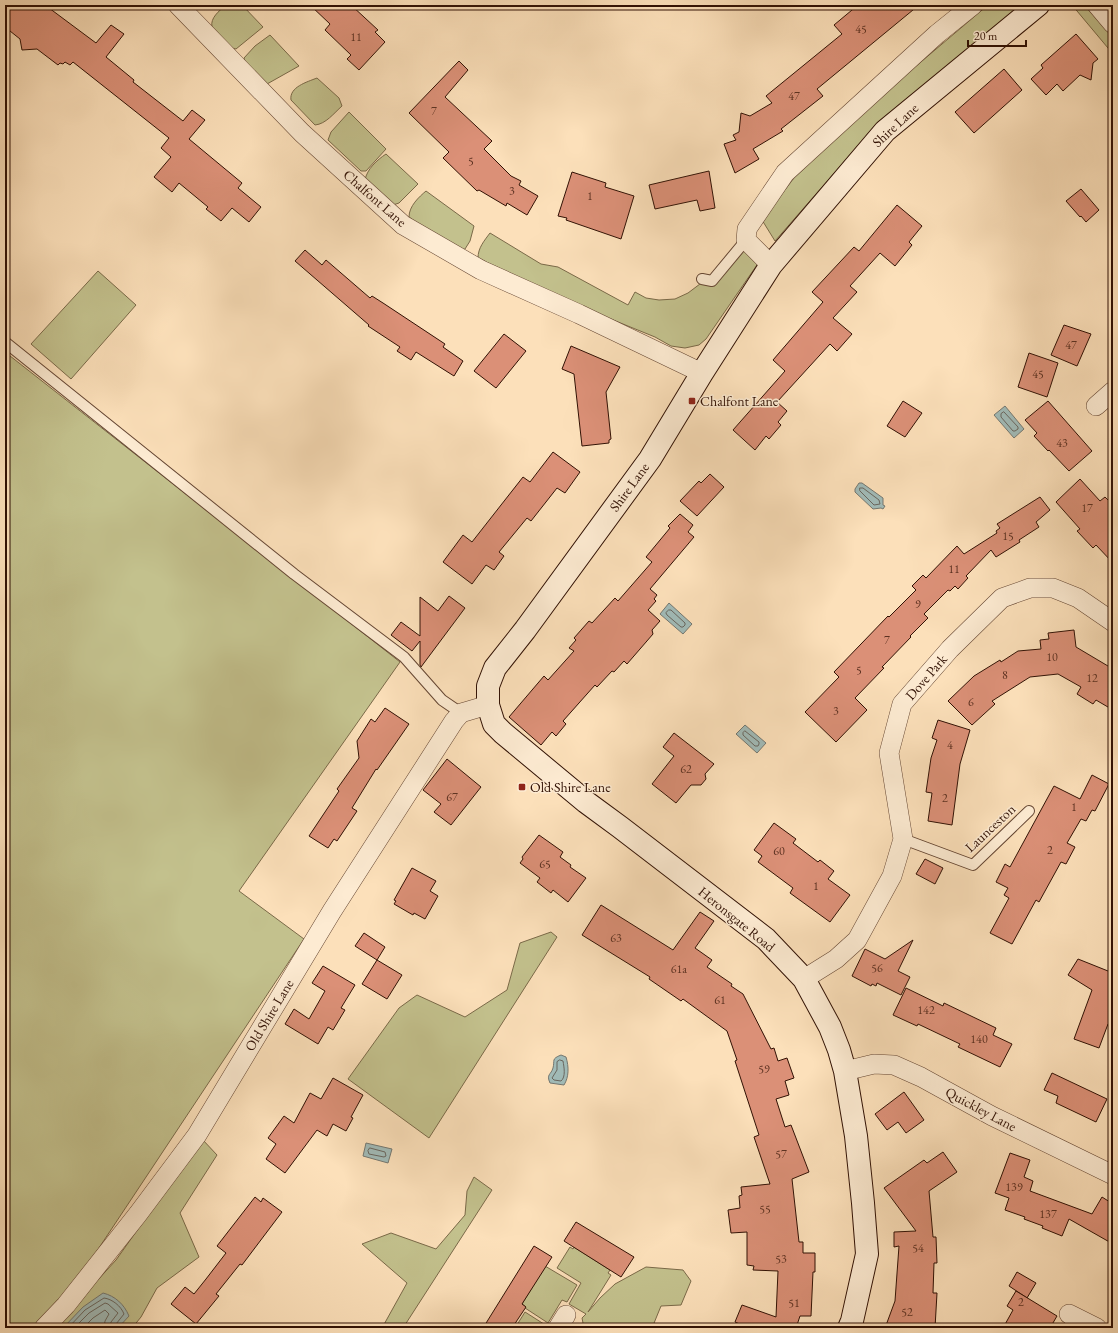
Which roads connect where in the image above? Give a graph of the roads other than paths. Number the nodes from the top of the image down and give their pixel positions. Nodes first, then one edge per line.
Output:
1 (178, 5) edge
2 (973, 5) edge
3 (1038, 5) edge
4 (1097, 5) edge
5 (1113, 24) edge
6 (746, 240) junction
7 (771, 265) junction
8 (702, 279) dead end
9 (5, 342) edge
10 (702, 373) junction
11 (1113, 391) edge
12 (1096, 406) dead end
13 (1113, 622) edge
14 (488, 706) junction
15 (461, 713) junction
16 (1029, 811) dead end
17 (903, 839) junction
18 (804, 980) junction
19 (845, 1071) junction
20 (1113, 1175) edge
21 (1069, 1314) dead end
22 (44, 1328) edge
23 (848, 1328) edge
24 (1097, 1328) edge

1 - 10 street, Chalfont Lane
2 - 6 street
3 - 7 street, Shire Lane
4 - 5 street
6 - 7 street
6 - 8 lane
7 - 10 street, Shire Lane
9 - 15 lane
10 - 14 street, Shire Lane
11 - 12 street
13 - 17 street, Dove Park
14 - 15 street
14 - 18 street, Heronsgate Road
15 - 22 street, Old Shire Lane
16 - 17 lane, Launceston
17 - 18 street, Dove Park
18 - 19 street, Heronsgate Road
19 - 20 street, Quickley Lane
19 - 23 street, Heronsgate Road
21 - 24 street

